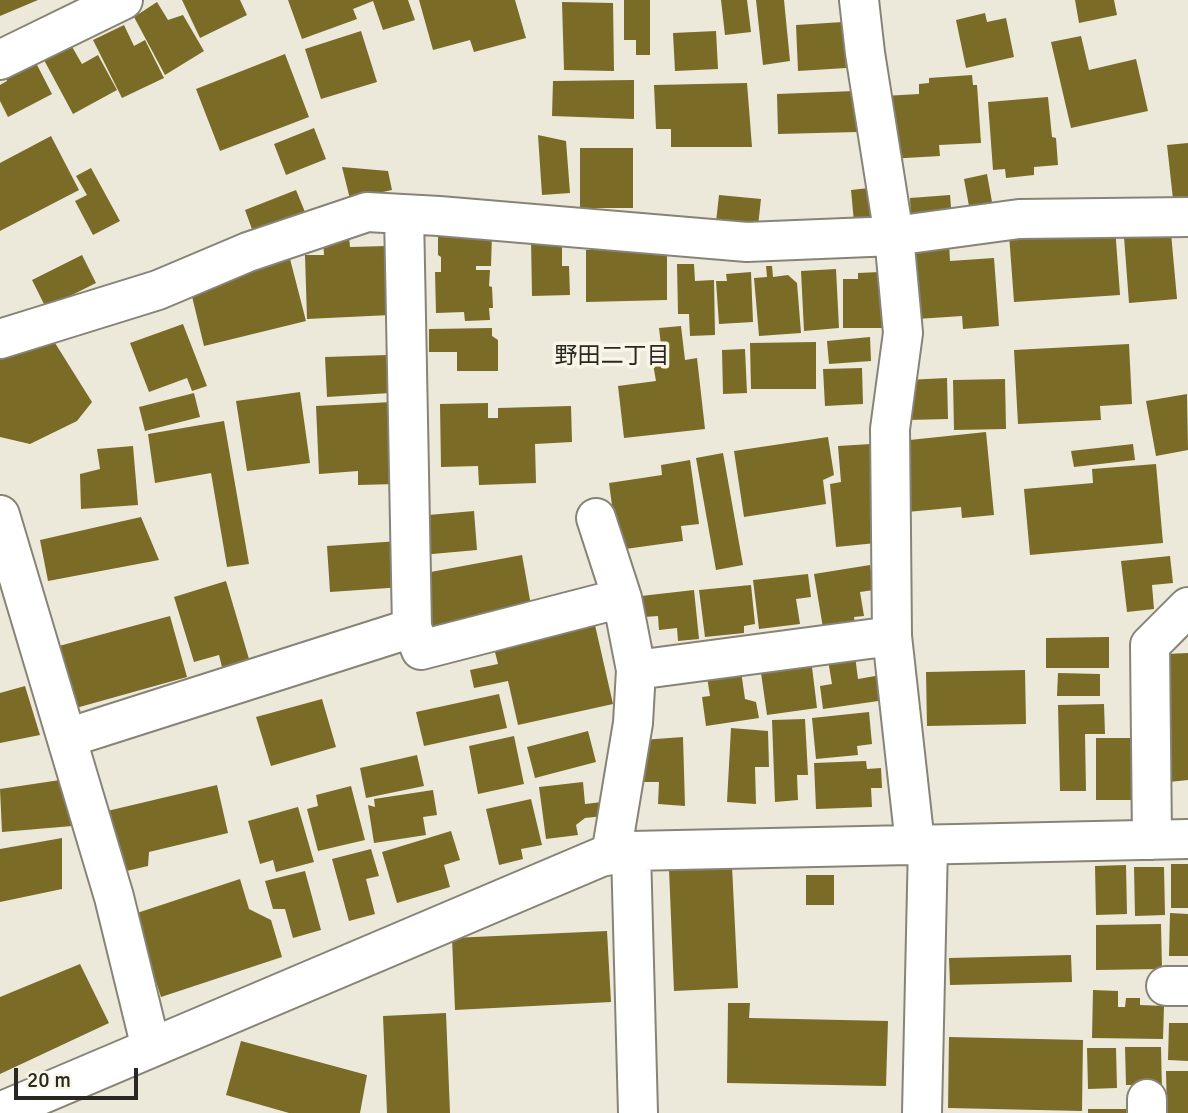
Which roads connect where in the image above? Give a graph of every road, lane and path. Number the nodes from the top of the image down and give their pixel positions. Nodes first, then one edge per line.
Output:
1 (123, 0) edge
2 (859, 0) edge
3 (0, 60) edge
4 (404, 214) junction
5 (1188, 218) edge
6 (894, 236) junction
7 (0, 339) edge
8 (0, 515) edge
9 (596, 518) dead end
10 (622, 598) junction
11 (1188, 607) edge
12 (412, 628) junction
13 (892, 636) junction
14 (636, 670) junction
15 (67, 738) junction
16 (1170, 839) edge
17 (922, 844) junction
18 (621, 853) junction
19 (151, 1048) junction
20 (0, 1112) edge
21 (638, 1113) edge
22 (922, 1113) edge

1 - 3 street
2 - 6 street
4 - 6 street
4 - 7 street
4 - 12 street
5 - 6 street
6 - 13 street
8 - 15 street
9 - 10 street
10 - 12 street
10 - 14 street
11 - 16 street
12 - 15 street
13 - 14 street
13 - 17 street
14 - 18 street
15 - 19 street
16 - 17 street
17 - 18 street
17 - 22 street
18 - 19 street
18 - 21 street
19 - 20 street

